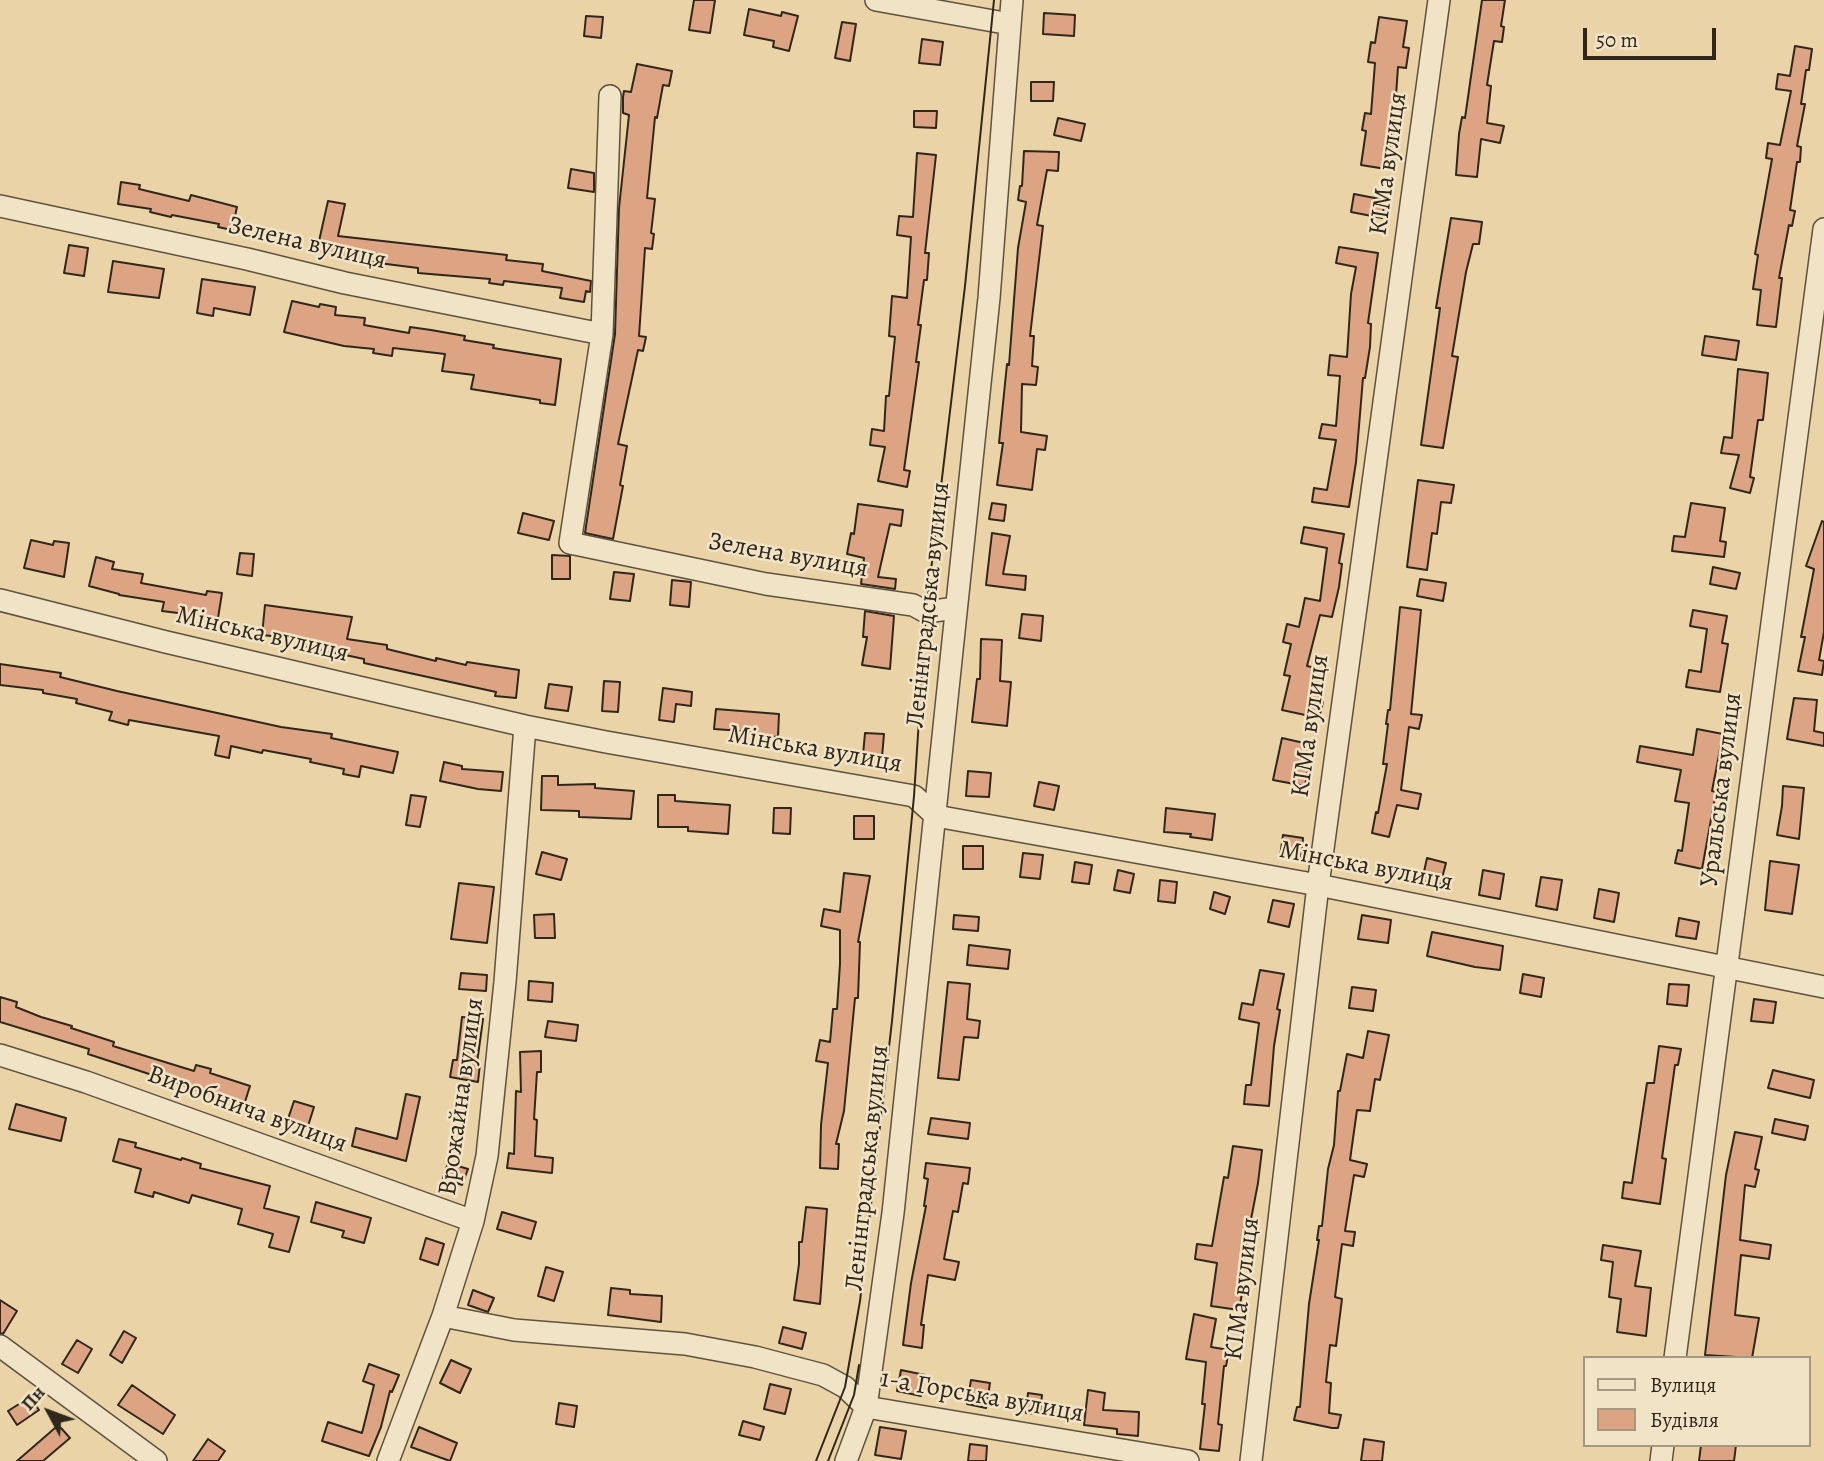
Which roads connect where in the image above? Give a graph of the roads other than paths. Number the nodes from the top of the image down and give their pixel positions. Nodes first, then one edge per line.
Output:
1 (876, 0) edge
2 (1012, 0) edge
3 (1439, 0) edge
4 (1010, 24) junction
5 (610, 96) dead end
6 (0, 206) edge
7 (1824, 229) edge
8 (603, 334) junction
9 (0, 600) edge
10 (956, 608) junction
11 (525, 726) junction
12 (936, 816) junction
13 (1318, 885) junction
14 (1727, 968) junction
15 (1824, 987) edge
16 (0, 1055) edge
17 (473, 1221) junction
18 (443, 1316) junction
19 (0, 1346) edge
20 (1675, 1356) edge
21 (866, 1407) junction
22 (156, 1461) edge
23 (388, 1461) edge
24 (846, 1461) edge
25 (1188, 1461) edge
26 (1251, 1461) edge

1 - 4 street
2 - 4 street, Ленінградська вулиця
3 - 13 street, КІМа вулиця
4 - 10 street, Ленінградська вулиця
5 - 8 street, Зелена вулиця
6 - 8 street, Зелена вулиця
7 - 14 street, Уральська вулиця
8 - 10 street, Зелена вулиця
9 - 11 street, Мінська вулиця
10 - 12 street, Ленінградська вулиця
11 - 12 street, Мінська вулиця
11 - 17 street, Врожайна вулиця
12 - 13 street, Мінська вулиця
12 - 21 street, Ленінградська вулиця
13 - 14 street, Мінська вулиця
13 - 26 street, КІМа вулиця
14 - 15 street, Мінська вулиця
14 - 20 street, Уральська вулиця
16 - 17 street, Виробнича вулиця
17 - 18 street, Врожайна вулиця
18 - 21 street, 1-а Горська вулиця
18 - 23 street, Врожайна вулиця
19 - 22 street
21 - 24 street, Ленінградська вулиця
21 - 25 street, 1-а Горська вулиця

